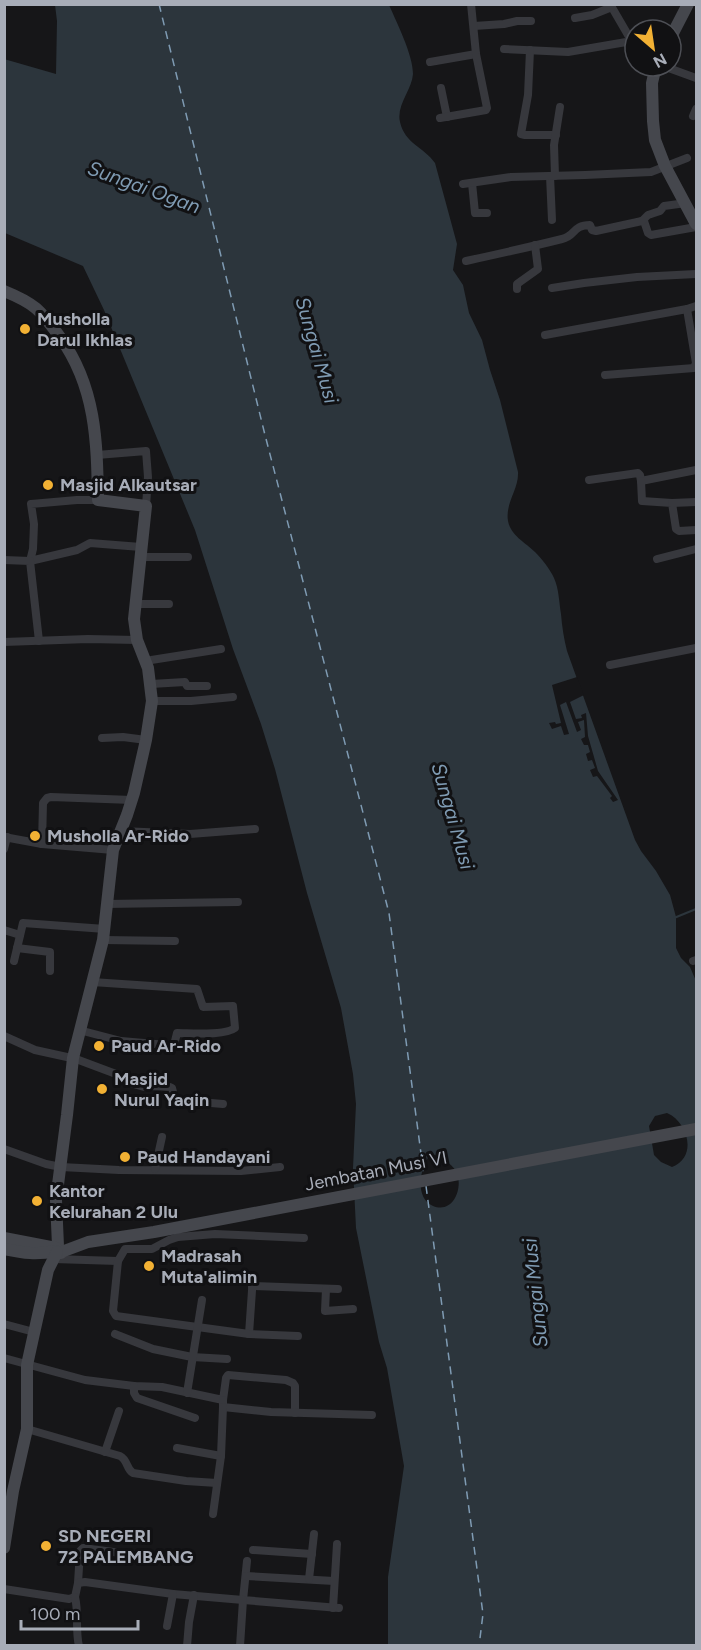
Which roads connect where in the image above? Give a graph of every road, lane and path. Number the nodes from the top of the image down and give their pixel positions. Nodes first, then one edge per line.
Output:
1 (471, 4) edge
2 (688, 4) edge
3 (611, 6) edge
4 (696, 8) edge
5 (575, 18) dead end
6 (681, 18) edge
7 (531, 21) dead end
8 (474, 26) junction
9 (623, 27) edge
10 (623, 45) edge
11 (504, 49) dead end
12 (534, 51) junction
13 (476, 54) junction
14 (430, 62) dead end
15 (652, 78) edge
16 (441, 88) dead end
17 (560, 106) dead end
18 (556, 135) junction
19 (687, 158) dead end
20 (665, 166) junction
21 (552, 176) junction
22 (690, 206) edge
23 (487, 213) dead end
24 (552, 220) dead end
25 (642, 221) junction
26 (696, 225) edge
27 (535, 245) junction
28 (465, 261) dead end
29 (696, 274) edge
30 (552, 288) dead end
31 (517, 289) dead end
32 (4, 291) edge
33 (692, 307) edge
34 (545, 335) dead end
35 (696, 367) edge
36 (605, 375) dead end
37 (97, 455) junction
38 (696, 470) edge
39 (589, 480) dead end
40 (640, 481) junction
41 (98, 500) junction
42 (696, 502) edge
43 (672, 503) junction
44 (146, 506) junction
45 (696, 530) edge
46 (696, 549) edge
47 (141, 552) junction
48 (188, 557) dead end
49 (657, 559) dead end
50 (4, 560) edge
51 (30, 561) junction
52 (135, 604) junction
53 (169, 604) dead end
54 (137, 639) junction
55 (39, 641) junction
56 (4, 642) edge
57 (696, 648) edge
58 (221, 649) dead end
59 (146, 661) junction
60 (610, 664) dead end
61 (151, 684) junction
62 (207, 686) dead end
63 (233, 697) dead end
64 (152, 702) junction
65 (102, 738) dead end
66 (146, 740) junction
67 (133, 797) junction
68 (255, 829) dead end
69 (121, 831) junction
70 (6, 837) edge
71 (42, 844) junction
72 (4, 849) edge
73 (113, 850) junction
74 (238, 903) dead end
75 (106, 905) junction
76 (4, 930) edge
77 (104, 930) junction
78 (20, 935) junction
79 (175, 941) dead end
80 (17, 948) junction
81 (14, 961) dead end
82 (50, 971) dead end
83 (92, 982) junction
84 (79, 1030) junction
85 (4, 1036) edge
86 (73, 1058) junction
87 (223, 1104) dead end
88 (696, 1129) edge
89 (162, 1137) dead end
90 (4, 1149) edge
91 (61, 1167) junction
92 (280, 1167) dead end
93 (155, 1169) junction
94 (4, 1238) edge
95 (304, 1238) dead end
96 (4, 1249) edge
97 (57, 1251) junction
98 (118, 1262) junction
99 (253, 1276) dead end
100 (252, 1286) junction
101 (326, 1289) junction
102 (338, 1289) dead end
103 (201, 1300) dead end
104 (353, 1309) dead end
105 (4, 1324) edge
106 (196, 1328) junction
107 (34, 1332) junction
108 (115, 1334) dead end
109 (249, 1334) junction
110 (298, 1336) dead end
111 (192, 1357) junction
112 (4, 1358) edge
113 (227, 1359) dead end
114 (27, 1365) junction
115 (134, 1386) junction
116 (187, 1393) junction
117 (223, 1403) junction
118 (119, 1411) dead end
119 (295, 1413) junction
120 (372, 1415) dead end
121 (195, 1418) dead end
122 (27, 1429) junction
123 (177, 1448) dead end
124 (105, 1452) junction
125 (221, 1456) junction
126 (217, 1483) junction
127 (9, 1489) edge
128 (213, 1514) dead end
129 (314, 1534) dead end
130 (337, 1544) dead end
131 (4, 1548) edge
132 (253, 1550) dead end
133 (312, 1554) junction
134 (174, 1560) dead end
135 (247, 1561) dead end
136 (246, 1576) junction
137 (309, 1580) junction
138 (334, 1581) junction
139 (78, 1583) junction
140 (4, 1589) edge
141 (173, 1594) junction
142 (194, 1595) junction
143 (75, 1597) junction
144 (243, 1600) junction
145 (167, 1626) dead end
146 (79, 1646) edge
147 (187, 1646) edge
148 (240, 1646) edge

1 - 8 street
2 - 4 street
2 - 6 street
3 - 5 street
3 - 9 street
7 - 8 street
8 - 13 street
10 - 12 street
11 - 12 street
12 - 18 street
13 - 14 street
13 - 16 street
15 - 20 street
17 - 18 street
18 - 21 street
19 - 20 street
20 - 21 street
20 - 22 street
21 - 23 street
21 - 24 street
22 - 25 street
22 - 26 street
25 - 26 street
25 - 27 street
27 - 28 street
27 - 31 street
29 - 30 street
32 - 37 street
33 - 34 street
33 - 35 street
35 - 36 street
37 - 41 street
37 - 44 street
38 - 40 street
39 - 40 street
40 - 43 street
41 - 44 street
41 - 51 street
42 - 43 street
43 - 45 street
44 - 47 street
46 - 49 street
47 - 48 street
47 - 51 street
47 - 52 street
50 - 51 street
51 - 55 street
52 - 53 street
52 - 54 street
54 - 55 street
54 - 59 street
55 - 56 street
57 - 60 street
58 - 59 street
59 - 61 street
61 - 62 street
61 - 64 street
63 - 64 street
64 - 66 street
65 - 66 street
66 - 67 street
67 - 69 street
67 - 71 street
68 - 69 street
69 - 73 street
70 - 71 street
70 - 72 street
71 - 73 street
73 - 75 street
74 - 75 street
75 - 77 street
76 - 78 street
77 - 78 street
77 - 79 street
77 - 83 street
78 - 80 street
80 - 81 street
80 - 82 street
83 - 84 street
83 - 84 street
84 - 86 street
85 - 86 street
86 - 87 street
86 - 91 street
88 - 97 street, Jembatan Musi VI
89 - 93 street
90 - 91 street
91 - 93 street
91 - 97 street
92 - 93 street
94 - 97 street
95 - 98 street
96 - 97 street, Jembatan Musi VI
97 - 98 street
97 - 107 street
98 - 106 street
99 - 100 street
100 - 101 street
100 - 109 street
101 - 102 street
101 - 104 street
103 - 106 street
105 - 107 street
106 - 109 street
106 - 111 street
107 - 114 street
108 - 111 street
109 - 110 street
111 - 113 street
111 - 116 street
112 - 114 street
114 - 115 street
114 - 122 street
115 - 116 street
115 - 121 street
116 - 117 street
117 - 119 street
117 - 119 street
117 - 125 street
118 - 124 street
119 - 120 street
122 - 124 street
122 - 127 street
123 - 125 street
124 - 126 street
125 - 126 street
126 - 128 street
127 - 131 street
129 - 133 street
130 - 138 street
132 - 133 street
133 - 137 street
134 - 139 street
135 - 136 street
136 - 137 street
136 - 144 street
137 - 138 street
138 - 144 street
139 - 141 street
139 - 143 street
140 - 143 street
141 - 142 street
141 - 145 street
142 - 144 street
142 - 147 street
143 - 146 street
144 - 148 street

